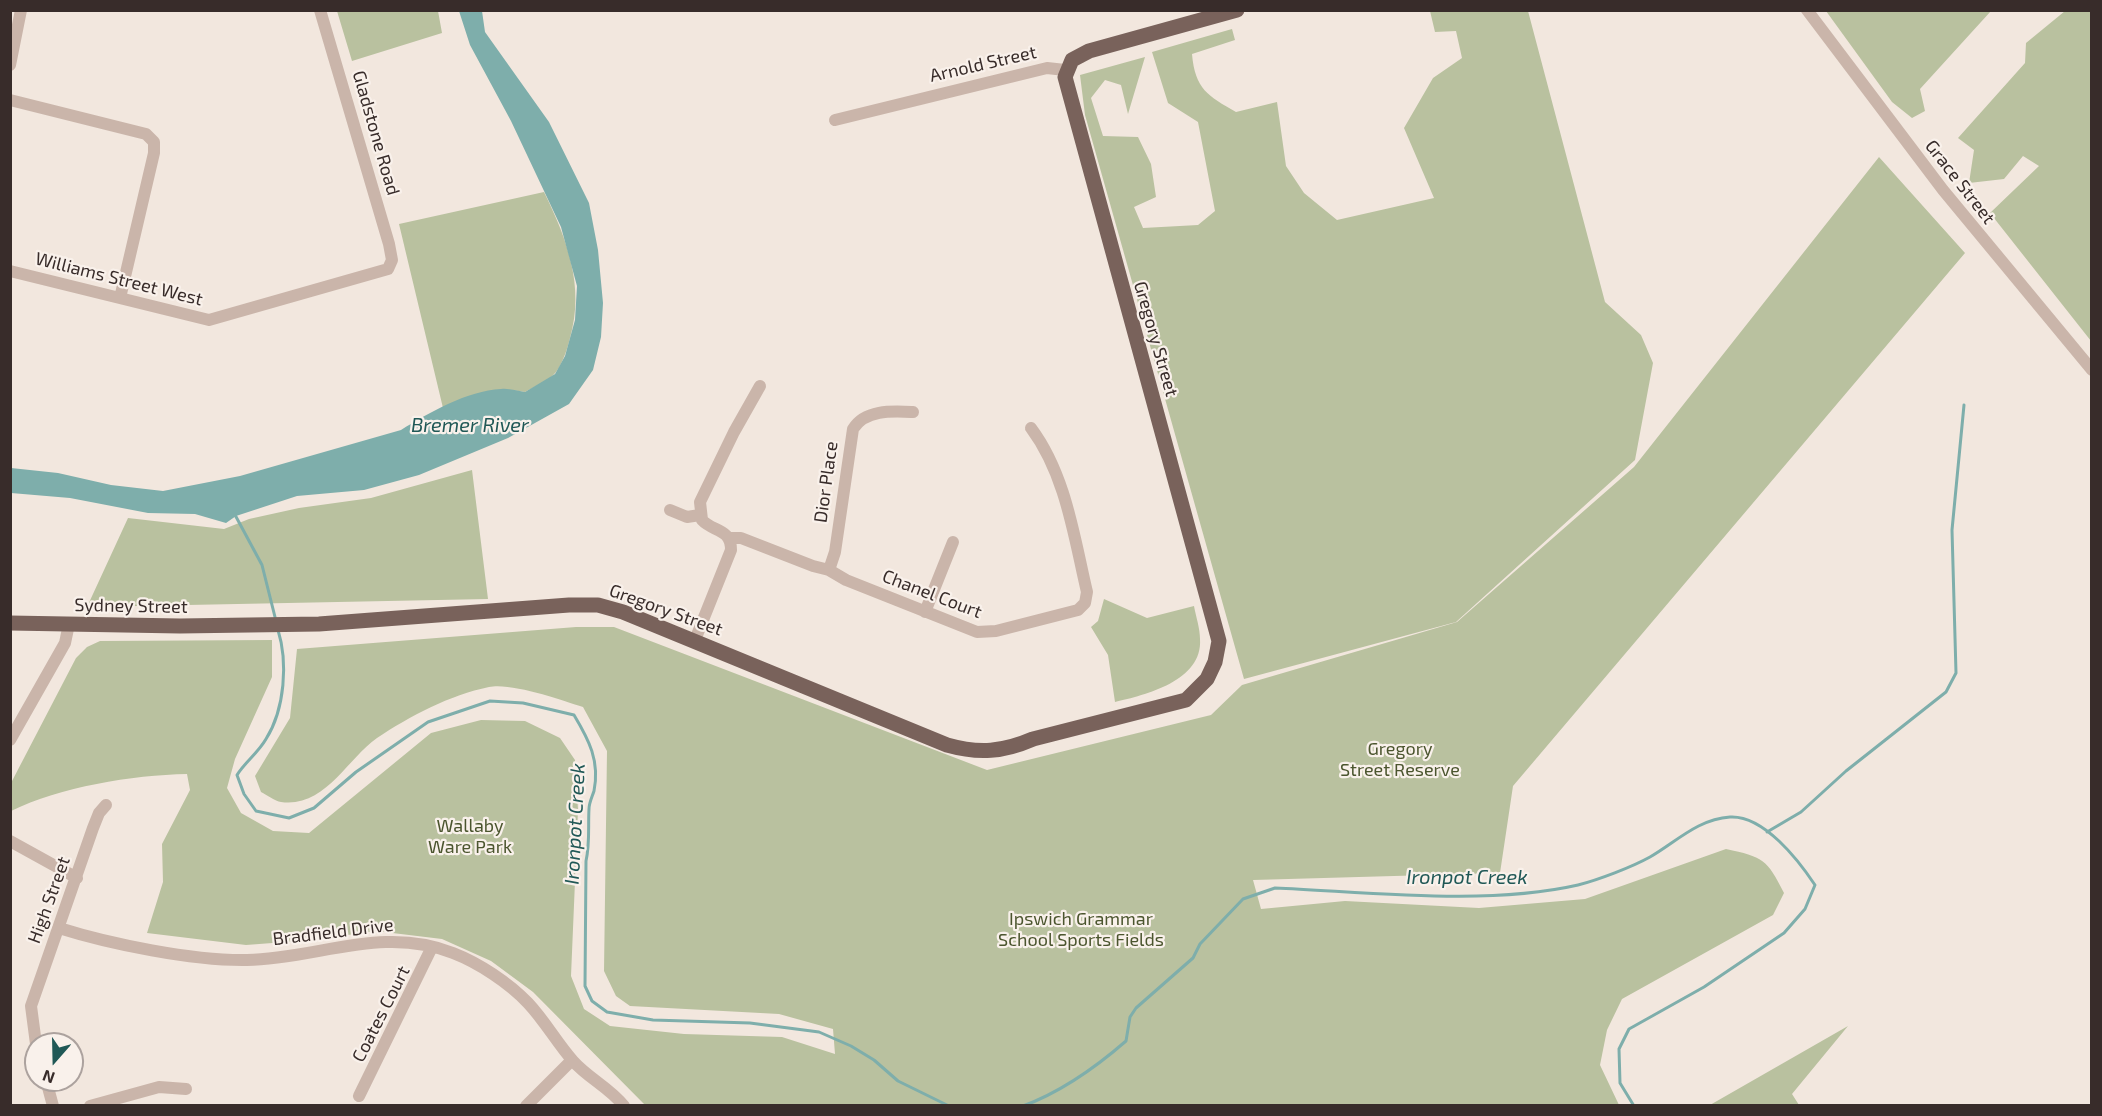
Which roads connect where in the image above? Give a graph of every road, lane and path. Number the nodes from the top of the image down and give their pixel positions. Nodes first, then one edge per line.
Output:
1 (21, 10) edge
2 (320, 10) edge
3 (1237, 10) edge
4 (1807, 10) edge
5 (10, 65) edge
6 (1065, 70) junction
7 (10, 100) edge
8 (835, 120) dead end
9 (390, 267) joint
10 (10, 271) edge
11 (120, 298) junction
12 (2091, 370) edge
13 (760, 386) dead end
14 (913, 412) dead end
15 (1032, 428) dead end
16 (670, 510) dead end
17 (700, 515) junction
18 (729, 538) junction
19 (953, 542) dead end
20 (829, 570) junction
21 (925, 612) junction
22 (10, 623) edge
23 (69, 624) junction
24 (251, 626) joint
25 (695, 640) junction
26 (10, 740) edge
27 (106, 805) dead end
28 (10, 841) edge
29 (76, 878) junction
30 (59, 928) junction
31 (432, 947) junction
32 (34, 1032) edge
33 (572, 1060) junction
34 (186, 1089) dead end
35 (359, 1096) dead end
36 (90, 1106) edge
37 (526, 1106) edge
38 (624, 1106) edge

1 - 5 street
2 - 9 street, Gladstone Road
3 - 6 main road
4 - 12 street, Grace Street
6 - 8 street, Arnold Street
6 - 25 main road, Gregory Street
7 - 11 street
9 - 11 street, Williams Street West
10 - 11 street, Williams Street West
13 - 17 street
14 - 20 street, Dior Place
15 - 21 street, Chanel Court
16 - 17 street
17 - 18 street
18 - 20 street, Chanel Court
18 - 25 street
19 - 21 street
20 - 21 street, Chanel Court
22 - 23 main road, Sydney Street
23 - 24 main road, Sydney Street
23 - 26 street
24 - 25 main road, Gregory Street
27 - 29 street, High Street
28 - 29 street
29 - 30 street, High Street
30 - 31 street, Bradfield Drive
30 - 32 street, High Street
31 - 33 street, Bradfield Drive
31 - 35 street, Coates Court
33 - 37 street
33 - 38 street, Bradfield Drive
34 - 36 street

